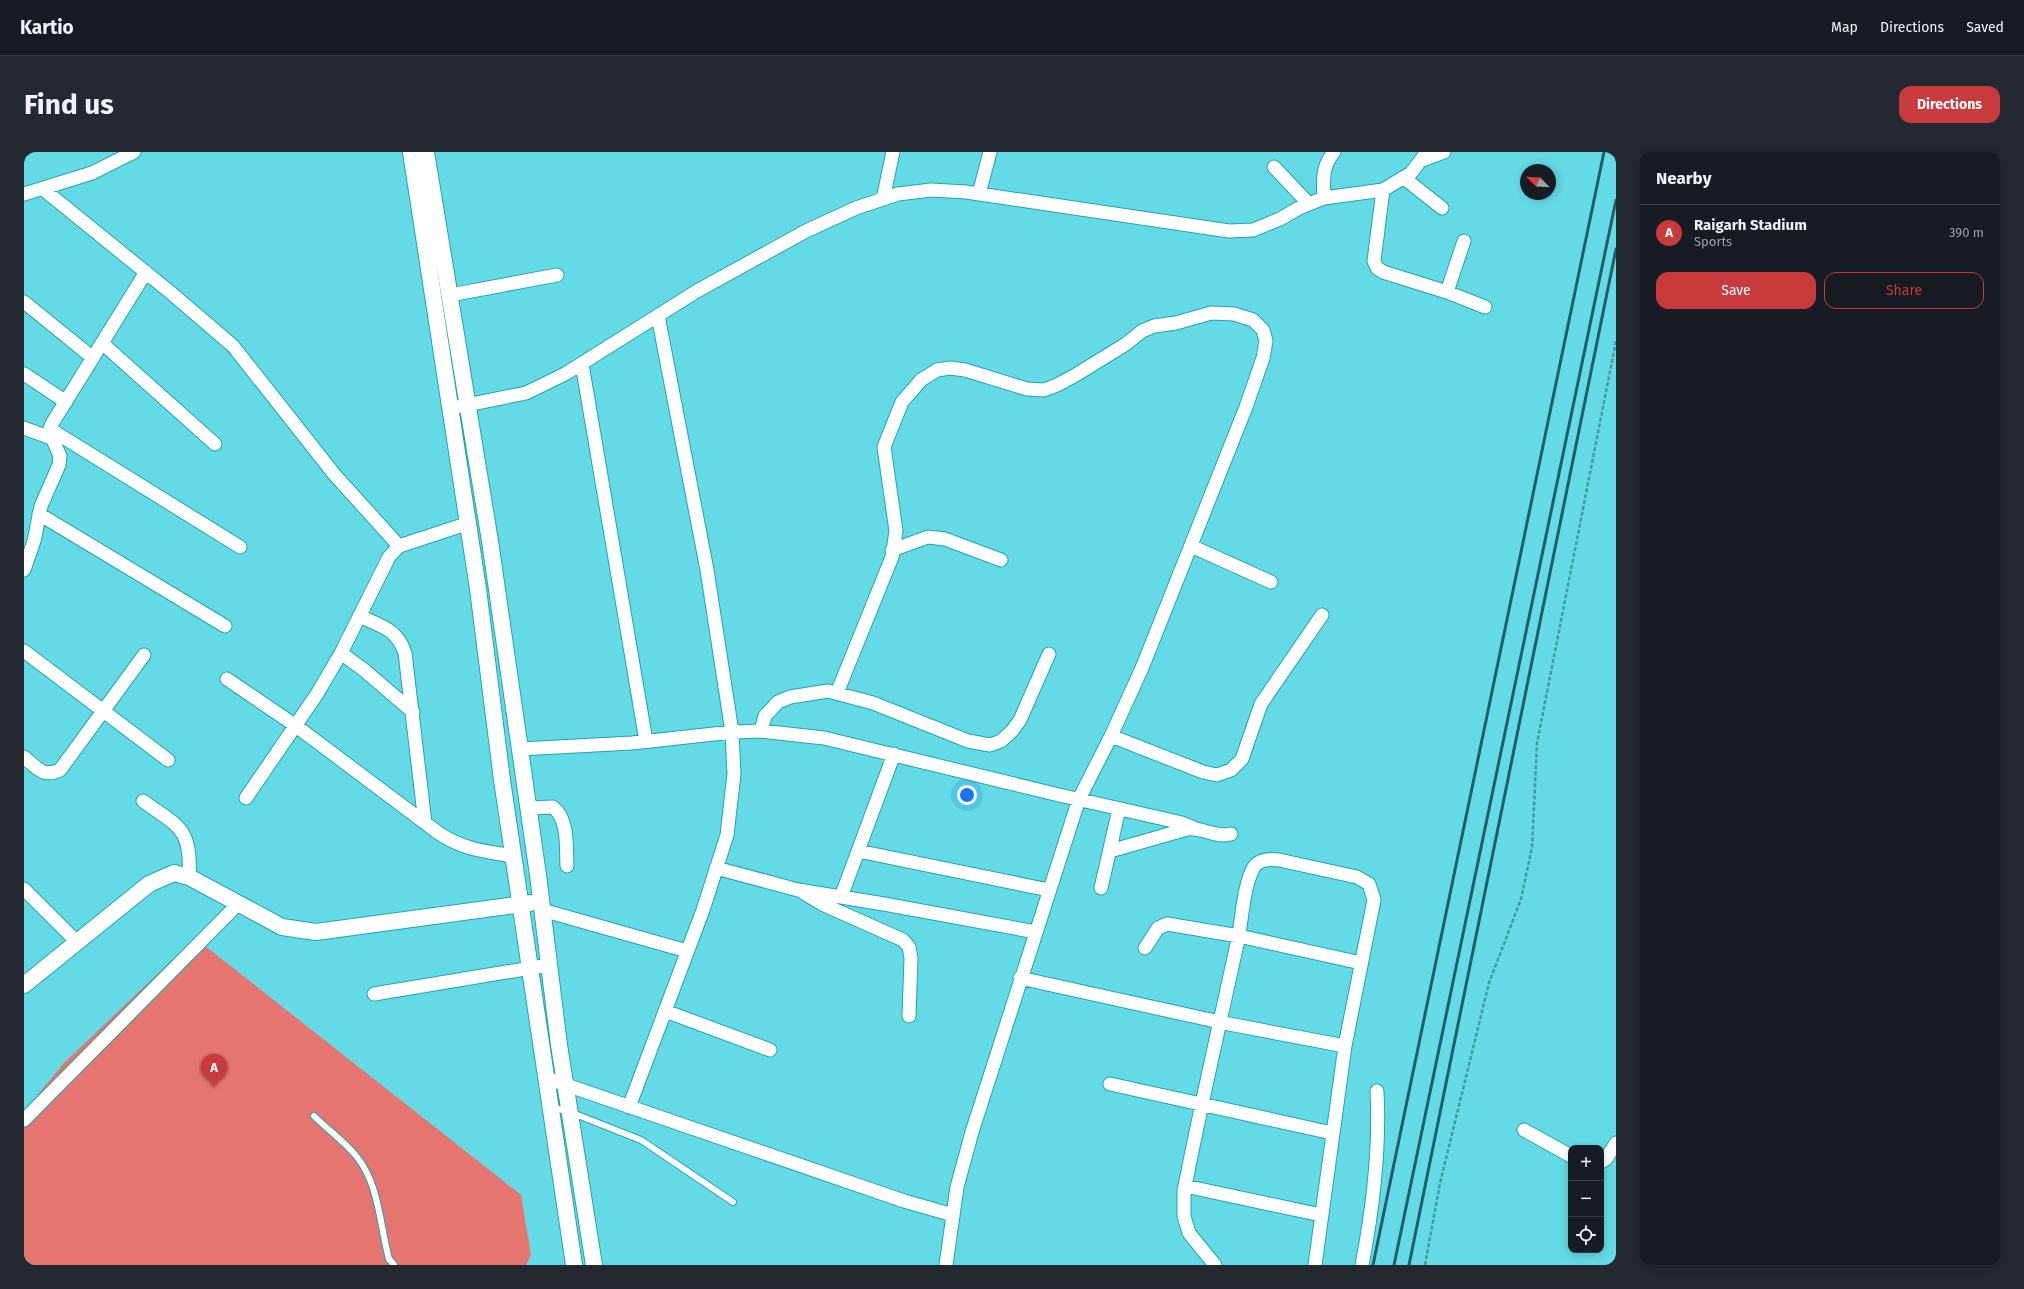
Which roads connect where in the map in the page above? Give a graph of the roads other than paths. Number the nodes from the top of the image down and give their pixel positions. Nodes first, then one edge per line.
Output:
1 (134, 152) edge
2 (411, 152) edge
3 (426, 152) edge
4 (893, 152) edge
5 (990, 152) edge
6 (1334, 152) edge
7 (1444, 152) edge
8 (1424, 157) edge
9 (1274, 167) dead end
10 (1404, 178) junction
11 (43, 189) junction
12 (1383, 190) junction
13 (24, 194) edge
14 (979, 194) junction
15 (1324, 198) junction
16 (883, 199) junction
17 (1309, 204) junction
18 (1442, 208) dead end
19 (1464, 241) dead end
20 (442, 245) junction
21 (426, 248) junction
22 (146, 272) junction
23 (557, 275) dead end
24 (1447, 292) junction
25 (450, 295) junction
26 (24, 302) edge
27 (1485, 307) dead end
28 (658, 316) junction
29 (102, 343) junction
30 (92, 358) junction
31 (582, 364) junction
32 (24, 374) edge
33 (66, 402) junction
34 (468, 405) junction
35 (452, 408) junction
36 (24, 428) edge
37 (50, 434) junction
38 (215, 444) dead end
39 (39, 514) junction
40 (469, 523) junction
41 (399, 546) junction
42 (1191, 546) junction
43 (240, 547) dead end
44 (892, 550) junction
45 (1001, 560) dead end
46 (24, 570) edge
47 (1271, 582) dead end
48 (1322, 615) dead end
49 (359, 616) junction
50 (225, 626) dead end
51 (24, 652) edge
52 (341, 653) junction
53 (1049, 654) dead end
54 (144, 655) dead end
55 (227, 678) dead end
56 (837, 693) junction
57 (103, 711) junction
58 (413, 712) junction
59 (296, 726) junction
60 (760, 731) junction
61 (732, 732) junction
62 (1111, 736) junction
63 (646, 741) junction
64 (520, 749) junction
65 (894, 754) junction
66 (24, 757) edge
67 (168, 760) dead end
68 (246, 798) dead end
69 (1079, 799) junction
70 (143, 801) dead end
71 (528, 808) junction
72 (1119, 809) junction
73 (425, 823) junction
74 (1194, 828) junction
75 (1231, 834) dead end
76 (858, 851) junction
77 (1110, 851) junction
78 (513, 856) junction
79 (568, 866) dead end
80 (716, 868) junction
81 (189, 877) junction
82 (1101, 888) dead end
83 (24, 889) edge
84 (798, 890) junction
85 (1049, 890) junction
86 (841, 897) junction
87 (238, 904) junction
88 (520, 904) junction
89 (542, 906) junction
90 (1036, 932) junction
91 (1239, 936) junction
92 (77, 942) junction
93 (1145, 948) dead end
94 (687, 952) junction
95 (1361, 963) junction
96 (549, 965) junction
97 (530, 969) junction
98 (1020, 978) junction
99 (24, 985) edge
100 (374, 994) dead end
101 (665, 1011) junction
102 (909, 1016) dead end
103 (1220, 1022) junction
104 (1345, 1046) junction
105 (770, 1050) dead end
106 (546, 1078) junction
107 (566, 1084) junction
108 (1110, 1084) dead end
109 (1377, 1091) dead end
110 (1202, 1105) junction
111 (550, 1107) junction
112 (629, 1107) junction
113 (570, 1112) junction
114 (314, 1116) dead end
115 (24, 1120) edge
116 (1524, 1130) dead end
117 (1332, 1133) junction
118 (1616, 1143) edge
119 (1568, 1154) edge
120 (1604, 1160) edge
121 (1185, 1186) junction
122 (733, 1202) dead end
123 (954, 1215) junction
124 (1321, 1215) junction
125 (394, 1265) edge
126 (574, 1265) edge
127 (594, 1265) edge
128 (946, 1265) edge
129 (1215, 1265) edge
130 (1314, 1265) edge
131 (1362, 1265) edge

1 - 11 street
2 - 21 street
3 - 20 street
4 - 16 street
5 - 14 street
6 - 15 street
7 - 8 street
8 - 10 street
9 - 17 street
10 - 12 street
10 - 18 street
11 - 13 street
11 - 22 street
12 - 15 street
12 - 24 street
14 - 16 street
14 - 17 street
15 - 17 street
16 - 28 street
19 - 24 street
20 - 21 street
20 - 25 street
21 - 35 street
22 - 29 street
22 - 41 street
23 - 25 street
24 - 27 street
25 - 34 street
26 - 30 street
28 - 31 street
28 - 61 street
29 - 30 street
29 - 38 street
30 - 33 street
31 - 34 street
31 - 63 street
32 - 33 street
33 - 37 street
34 - 35 street
34 - 64 street
35 - 40 street
36 - 37 street
37 - 39 street
37 - 43 street
39 - 46 street
39 - 50 street
40 - 41 street
40 - 78 street
41 - 49 street
42 - 44 street
42 - 47 street
42 - 62 street
44 - 45 street
44 - 56 street
48 - 62 street
49 - 52 street
49 - 58 street
51 - 57 street
52 - 58 street
52 - 59 street
53 - 56 street
54 - 57 street
55 - 59 street
56 - 60 street
57 - 66 street
57 - 67 street
58 - 73 street
59 - 68 street
59 - 73 street
60 - 61 street
60 - 65 street
61 - 63 street
61 - 80 street
62 - 69 street
63 - 64 street
64 - 71 street
65 - 69 street
65 - 76 street
69 - 72 street
69 - 85 street
70 - 81 street
71 - 79 street
71 - 89 street
72 - 74 street
72 - 77 street
73 - 78 street
74 - 75 street
74 - 77 street
76 - 85 street
76 - 86 street
77 - 82 street
78 - 88 street
80 - 84 street
80 - 94 street
81 - 87 street
81 - 92 street
83 - 92 street
84 - 86 street
84 - 102 street
85 - 90 street
86 - 90 street
87 - 88 street
87 - 115 street
88 - 89 street
88 - 97 street
89 - 94 street
89 - 96 street
90 - 98 street
91 - 93 street
91 - 95 street
91 - 95 street
91 - 103 street
92 - 99 street
94 - 101 street
95 - 104 street
96 - 97 street
96 - 107 street
97 - 100 street
97 - 106 street
98 - 103 street
98 - 123 street
101 - 105 street
101 - 112 street
103 - 104 street
103 - 110 street
104 - 117 street
106 - 107 street
106 - 111 street
107 - 112 street
107 - 113 street
108 - 110 street
109 - 131 street
110 - 117 street
110 - 121 street
111 - 113 lane
111 - 126 street
112 - 123 street
113 - 122 lane
113 - 127 street
114 - 125 lane
116 - 119 street
117 - 124 street
118 - 120 street
121 - 124 street
121 - 129 street
123 - 128 street
124 - 130 street

